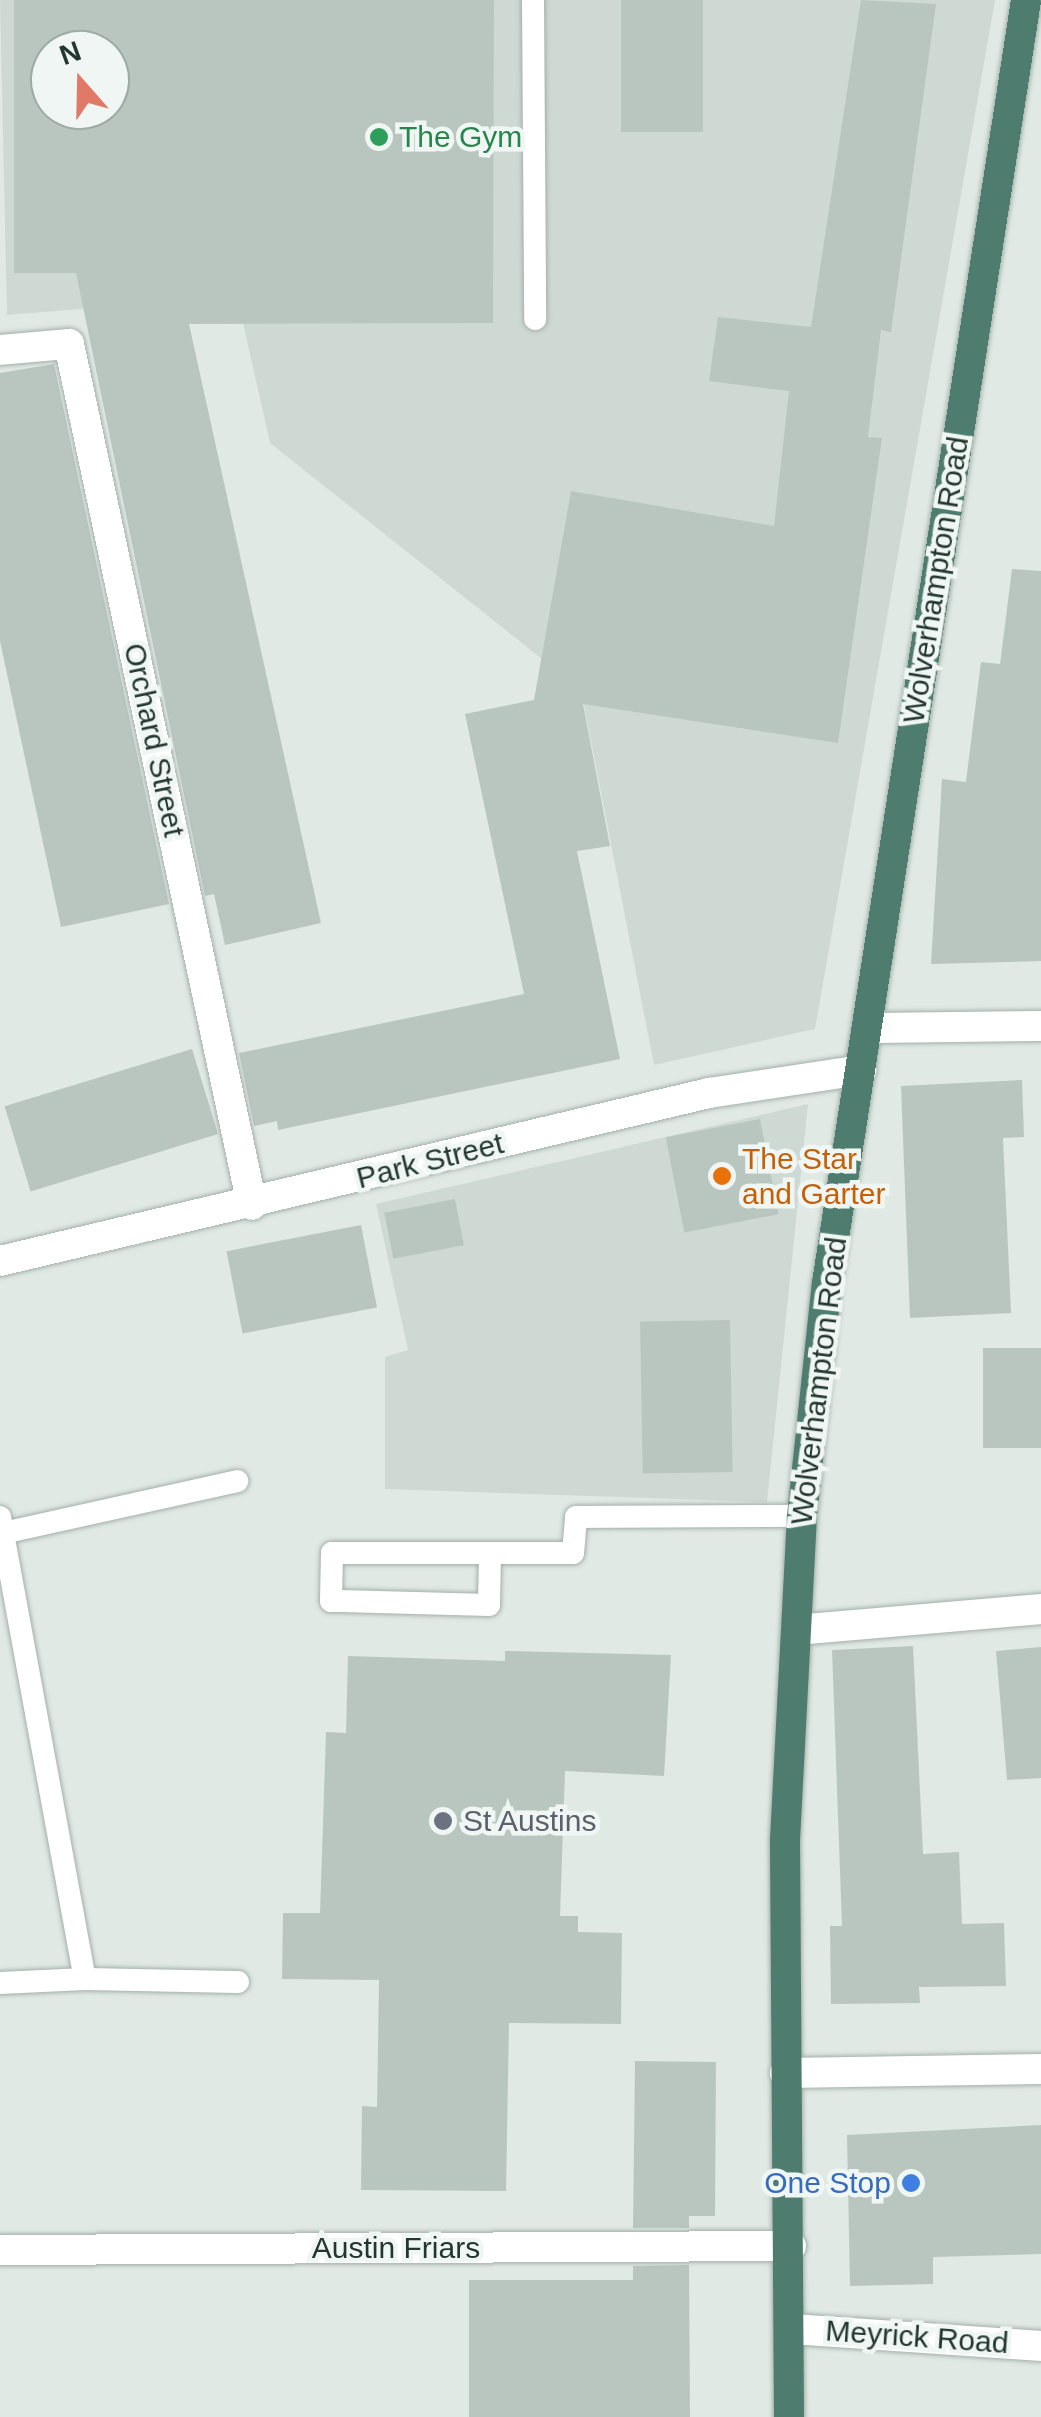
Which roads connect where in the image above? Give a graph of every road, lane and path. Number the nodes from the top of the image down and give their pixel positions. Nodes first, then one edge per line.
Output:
1 (533, 0) edge
2 (1028, 2) edge
3 (536, 319) dead end
4 (0, 350) edge
5 (1041, 1026) edge
6 (869, 1028) junction
7 (861, 1070) junction
8 (252, 1205) junction
9 (0, 1261) edge
10 (237, 1482) dead end
11 (802, 1516) junction
12 (2, 1525) edge
13 (490, 1556) junction
14 (1041, 1609) edge
15 (796, 1630) junction
16 (85, 1979) junction
17 (238, 1982) dead end
18 (0, 1983) edge
19 (1041, 2069) edge
20 (785, 2073) junction
21 (791, 2246) junction
22 (0, 2250) edge
23 (792, 2329) junction
24 (1041, 2346) edge
25 (789, 2417) edge

1 - 3 lane
2 - 6 highway, Wolverhampton Road
4 - 8 street, Orchard Street
5 - 6 street
6 - 7 highway, Wolverhampton Road
7 - 8 street, Park Street
7 - 11 highway, Wolverhampton Road
8 - 9 street, Park Street
10 - 12 lane
11 - 13 lane
11 - 15 highway, Wolverhampton Road
12 - 16 lane
13 - 13 lane
14 - 15 street
15 - 20 highway, Wolverhampton Road
16 - 17 lane
16 - 18 lane
19 - 20 street
20 - 21 highway, Wolverhampton Road
21 - 22 street, Austin Friars
21 - 23 highway, Wolverhampton Road
23 - 24 street, Meyrick Road
23 - 25 highway, Wolverhampton Road

